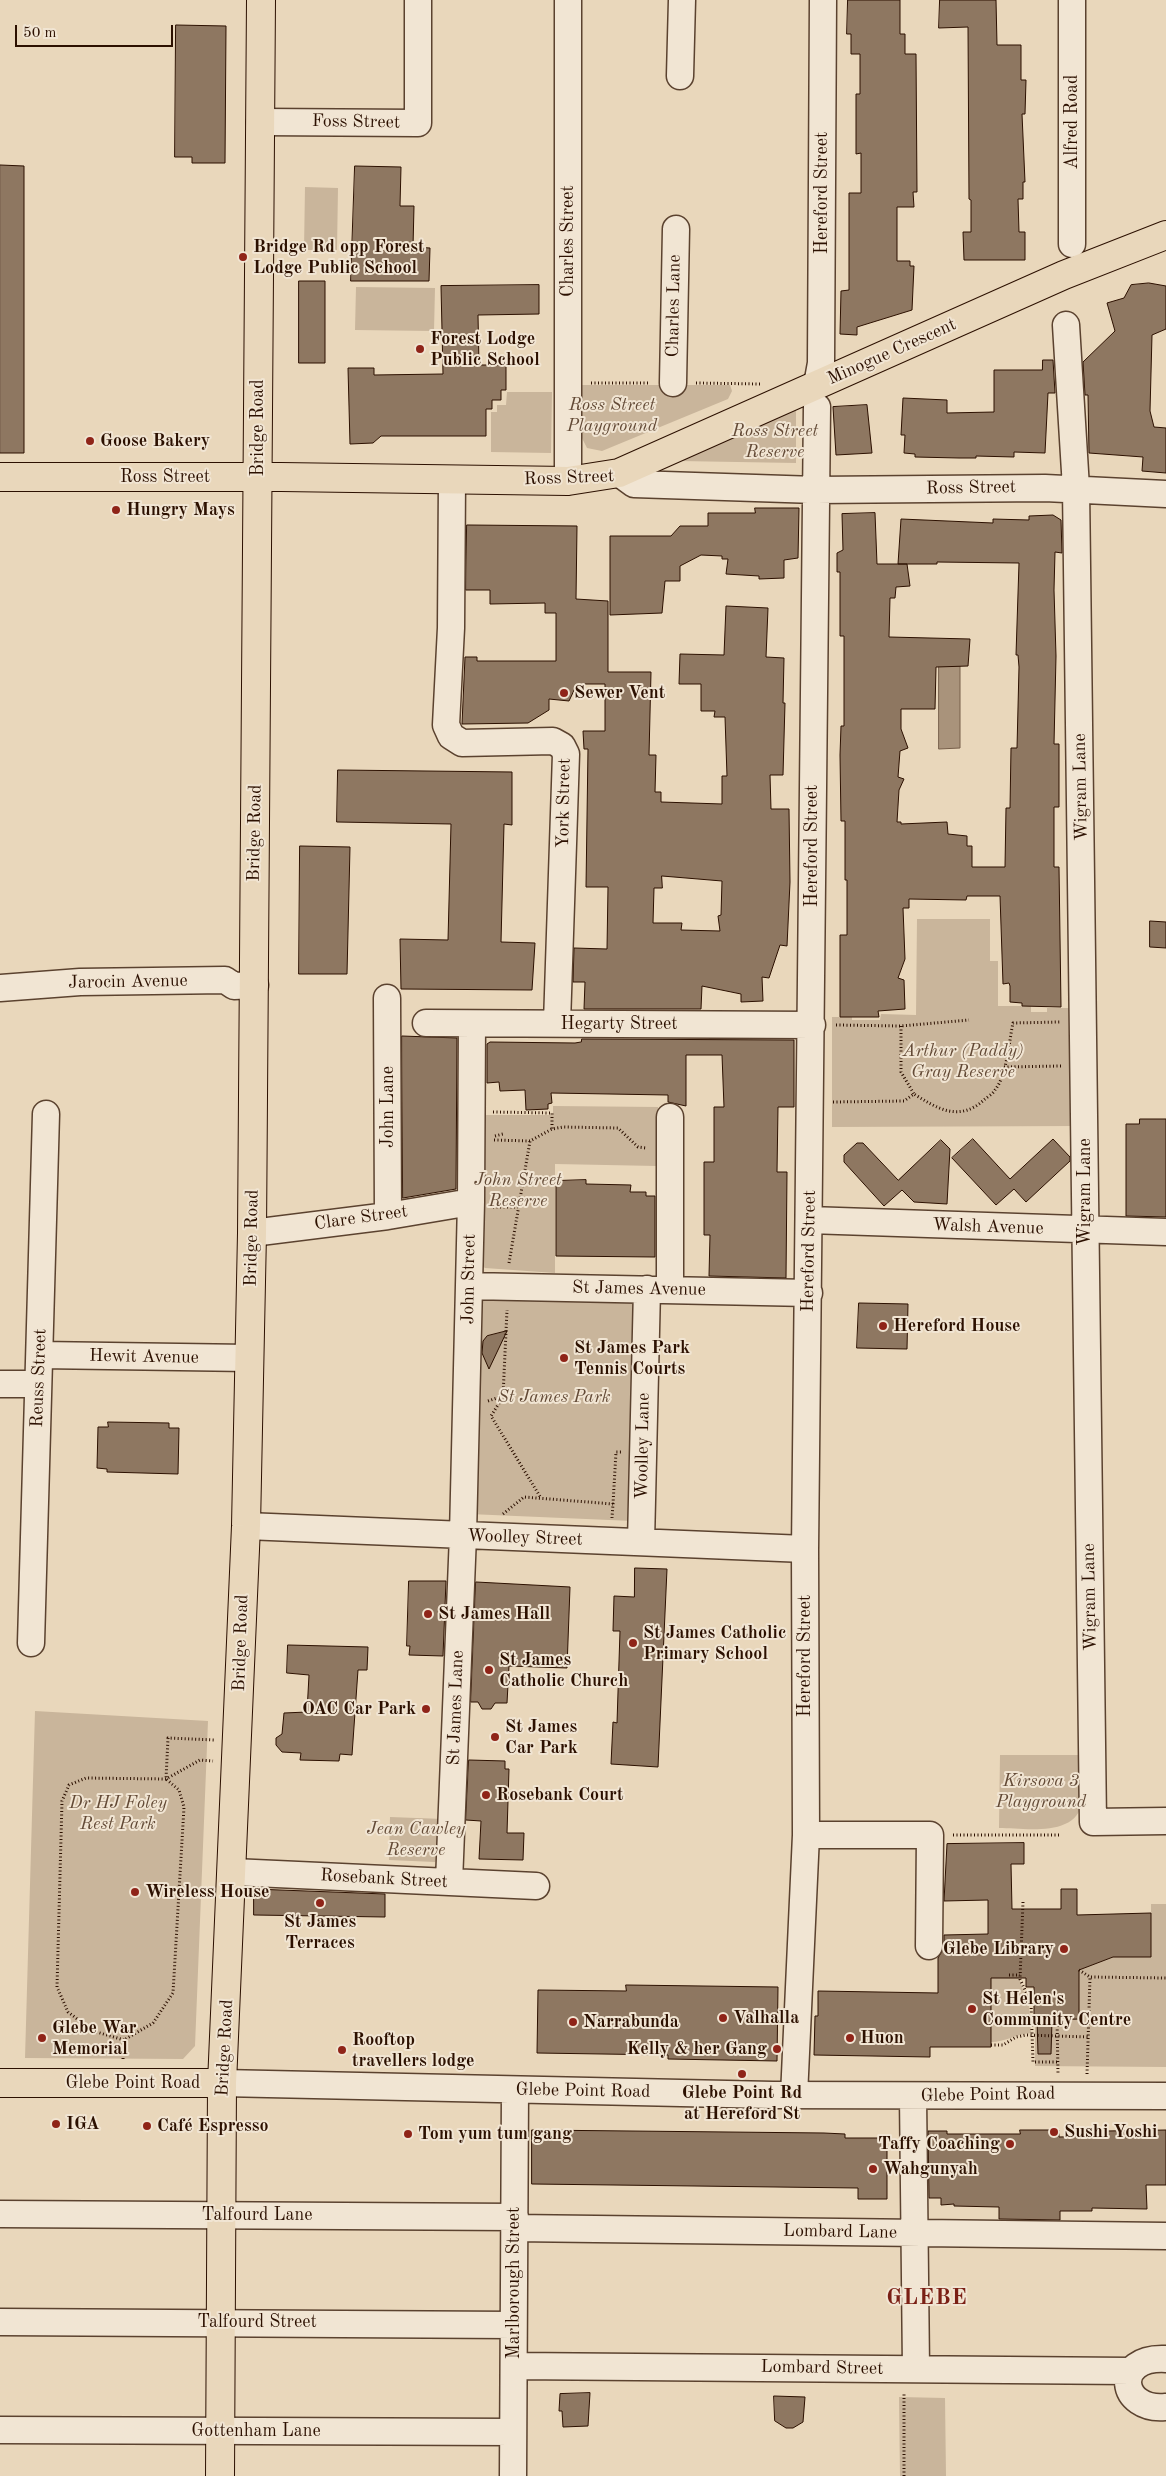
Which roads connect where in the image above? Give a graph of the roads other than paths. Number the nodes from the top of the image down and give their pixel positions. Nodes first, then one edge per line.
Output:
1 (261, 0) edge
2 (418, 0) edge
3 (568, 0) edge
4 (682, 0) edge
5 (823, 0) edge
6 (1072, 0) edge
7 (680, 76) dead end
8 (260, 122) junction
9 (676, 230) dead end
10 (1166, 235) edge
11 (1072, 244) dead end
12 (1066, 325) dead end
13 (673, 383) dead end
14 (817, 396) junction
15 (619, 473) junction
16 (258, 476) junction
17 (0, 477) edge
18 (452, 480) junction
19 (568, 481) junction
20 (1076, 488) junction
21 (816, 490) junction
22 (1166, 494) edge
23 (255, 984) junction
24 (0, 988) edge
25 (387, 998) dead end
26 (426, 1023) dead end
27 (472, 1024) junction
28 (557, 1024) junction
29 (824, 1025) junction
30 (46, 1114) dead end
31 (670, 1117) dead end
32 (471, 1202) junction
33 (388, 1216) junction
34 (809, 1220) junction
35 (1086, 1231) junction
36 (1166, 1232) edge
37 (252, 1233) junction
38 (469, 1286) junction
39 (658, 1290) junction
40 (809, 1293) junction
41 (40, 1355) junction
42 (249, 1358) junction
43 (0, 1384) edge
44 (38, 1384) junction
45 (246, 1526) junction
46 (463, 1535) junction
47 (642, 1542) junction
48 (805, 1549) junction
49 (31, 1642) dead end
50 (1166, 1821) edge
51 (806, 1835) junction
52 (233, 1872) junction
53 (450, 1882) junction
54 (536, 1886) dead end
55 (929, 1946) dead end
56 (0, 2083) edge
57 (222, 2083) junction
58 (516, 2090) junction
59 (794, 2096) junction
60 (912, 2096) junction
61 (1166, 2096) edge
62 (0, 2214) edge
63 (220, 2214) junction
64 (514, 2222) junction
65 (915, 2234) junction
66 (1166, 2236) edge
67 (0, 2322) edge
68 (220, 2322) junction
69 (513, 2325) junction
70 (1166, 2359) edge
71 (514, 2366) junction
72 (910, 2369) junction
73 (1130, 2372) junction
74 (1166, 2407) edge
75 (0, 2430) edge
76 (220, 2431) junction
77 (513, 2432) junction
78 (220, 2476) edge
79 (513, 2476) edge

1 - 8 main road, Bridge Road
2 - 8 street, Foss Street
3 - 19 street, Charles Street
4 - 7 street
5 - 14 street, Hereford Street
6 - 11 street, Alfred Road
8 - 16 main road, Bridge Road
9 - 13 street, Charles Lane
10 - 14 main road, Minogue Crescent
12 - 20 street
14 - 15 main road, Minogue Crescent
14 - 21 street, Hereford Street
15 - 19 main road, Ross Street
15 - 21 street, Ross Street
16 - 17 main road, Ross Street
16 - 18 main road, Ross Street
16 - 23 main road, Bridge Road
18 - 19 main road, Ross Street
18 - 28 street, York Street
20 - 21 street, Ross Street
20 - 22 street, Ross Street
20 - 35 street, Wigram Lane
21 - 29 street, Hereford Street
23 - 24 street, Jarocin Avenue
23 - 37 main road, Bridge Road
25 - 33 street, John Lane
26 - 27 street, Hegarty Street
27 - 28 street, Hegarty Street
27 - 32 street, John Street
28 - 29 street, Hegarty Street
29 - 34 street, Hereford Street
30 - 41 street, Reuss Street
31 - 39 street, Woolley Lane
32 - 33 street, Clare Street
32 - 38 street, John Street
33 - 37 street, Clare Street
34 - 35 street, Walsh Avenue
34 - 40 street, Hereford Street
35 - 36 street, Walsh Avenue
35 - 50 street, Wigram Lane
37 - 42 main road, Bridge Road
38 - 39 street, St James Avenue
38 - 46 street, John Street
39 - 40 street, St James Avenue
39 - 47 street, Woolley Lane
40 - 48 street, Hereford Street
41 - 42 street, Hewit Avenue
41 - 44 street, Reuss Street
42 - 45 main road, Bridge Road
43 - 44 street
44 - 49 street, Reuss Street
45 - 46 street, Woolley Street
45 - 52 main road, Bridge Road
46 - 47 street, Woolley Street
46 - 53 street, St James Lane
47 - 48 street, Woolley Street
48 - 51 street, Hereford Street
51 - 55 street
51 - 59 street, Hereford Street
52 - 53 street, Rosebank Street
52 - 57 main road, Bridge Road
53 - 54 street, Rosebank Street
56 - 57 main road, Glebe Point Road
57 - 58 street, Glebe Point Road
57 - 63 main road, Bridge Road
58 - 59 street, Glebe Point Road
58 - 64 street, Marlborough Street
59 - 60 street, Glebe Point Road
60 - 61 street, Glebe Point Road
60 - 65 street
62 - 63 street, Talfourd Lane
63 - 64 street, Talfourd Lane
63 - 68 main road, Bridge Road
64 - 65 street, Lombard Lane
64 - 69 street, Marlborough Street
65 - 66 street, Lombard Lane
65 - 72 street
67 - 68 street, Talfourd Street
68 - 69 street, Talfourd Street
68 - 76 main road, Bridge Road
69 - 71 street, Marlborough Street
70 - 73 street
71 - 72 street, Lombard Street
71 - 77 street, Marlborough Street
72 - 73 street, Lombard Street
73 - 74 street
75 - 76 street, Gottenham Lane
76 - 77 street, Gottenham Lane
76 - 78 main road, Bridge Road
77 - 79 street, Marlborough Street

